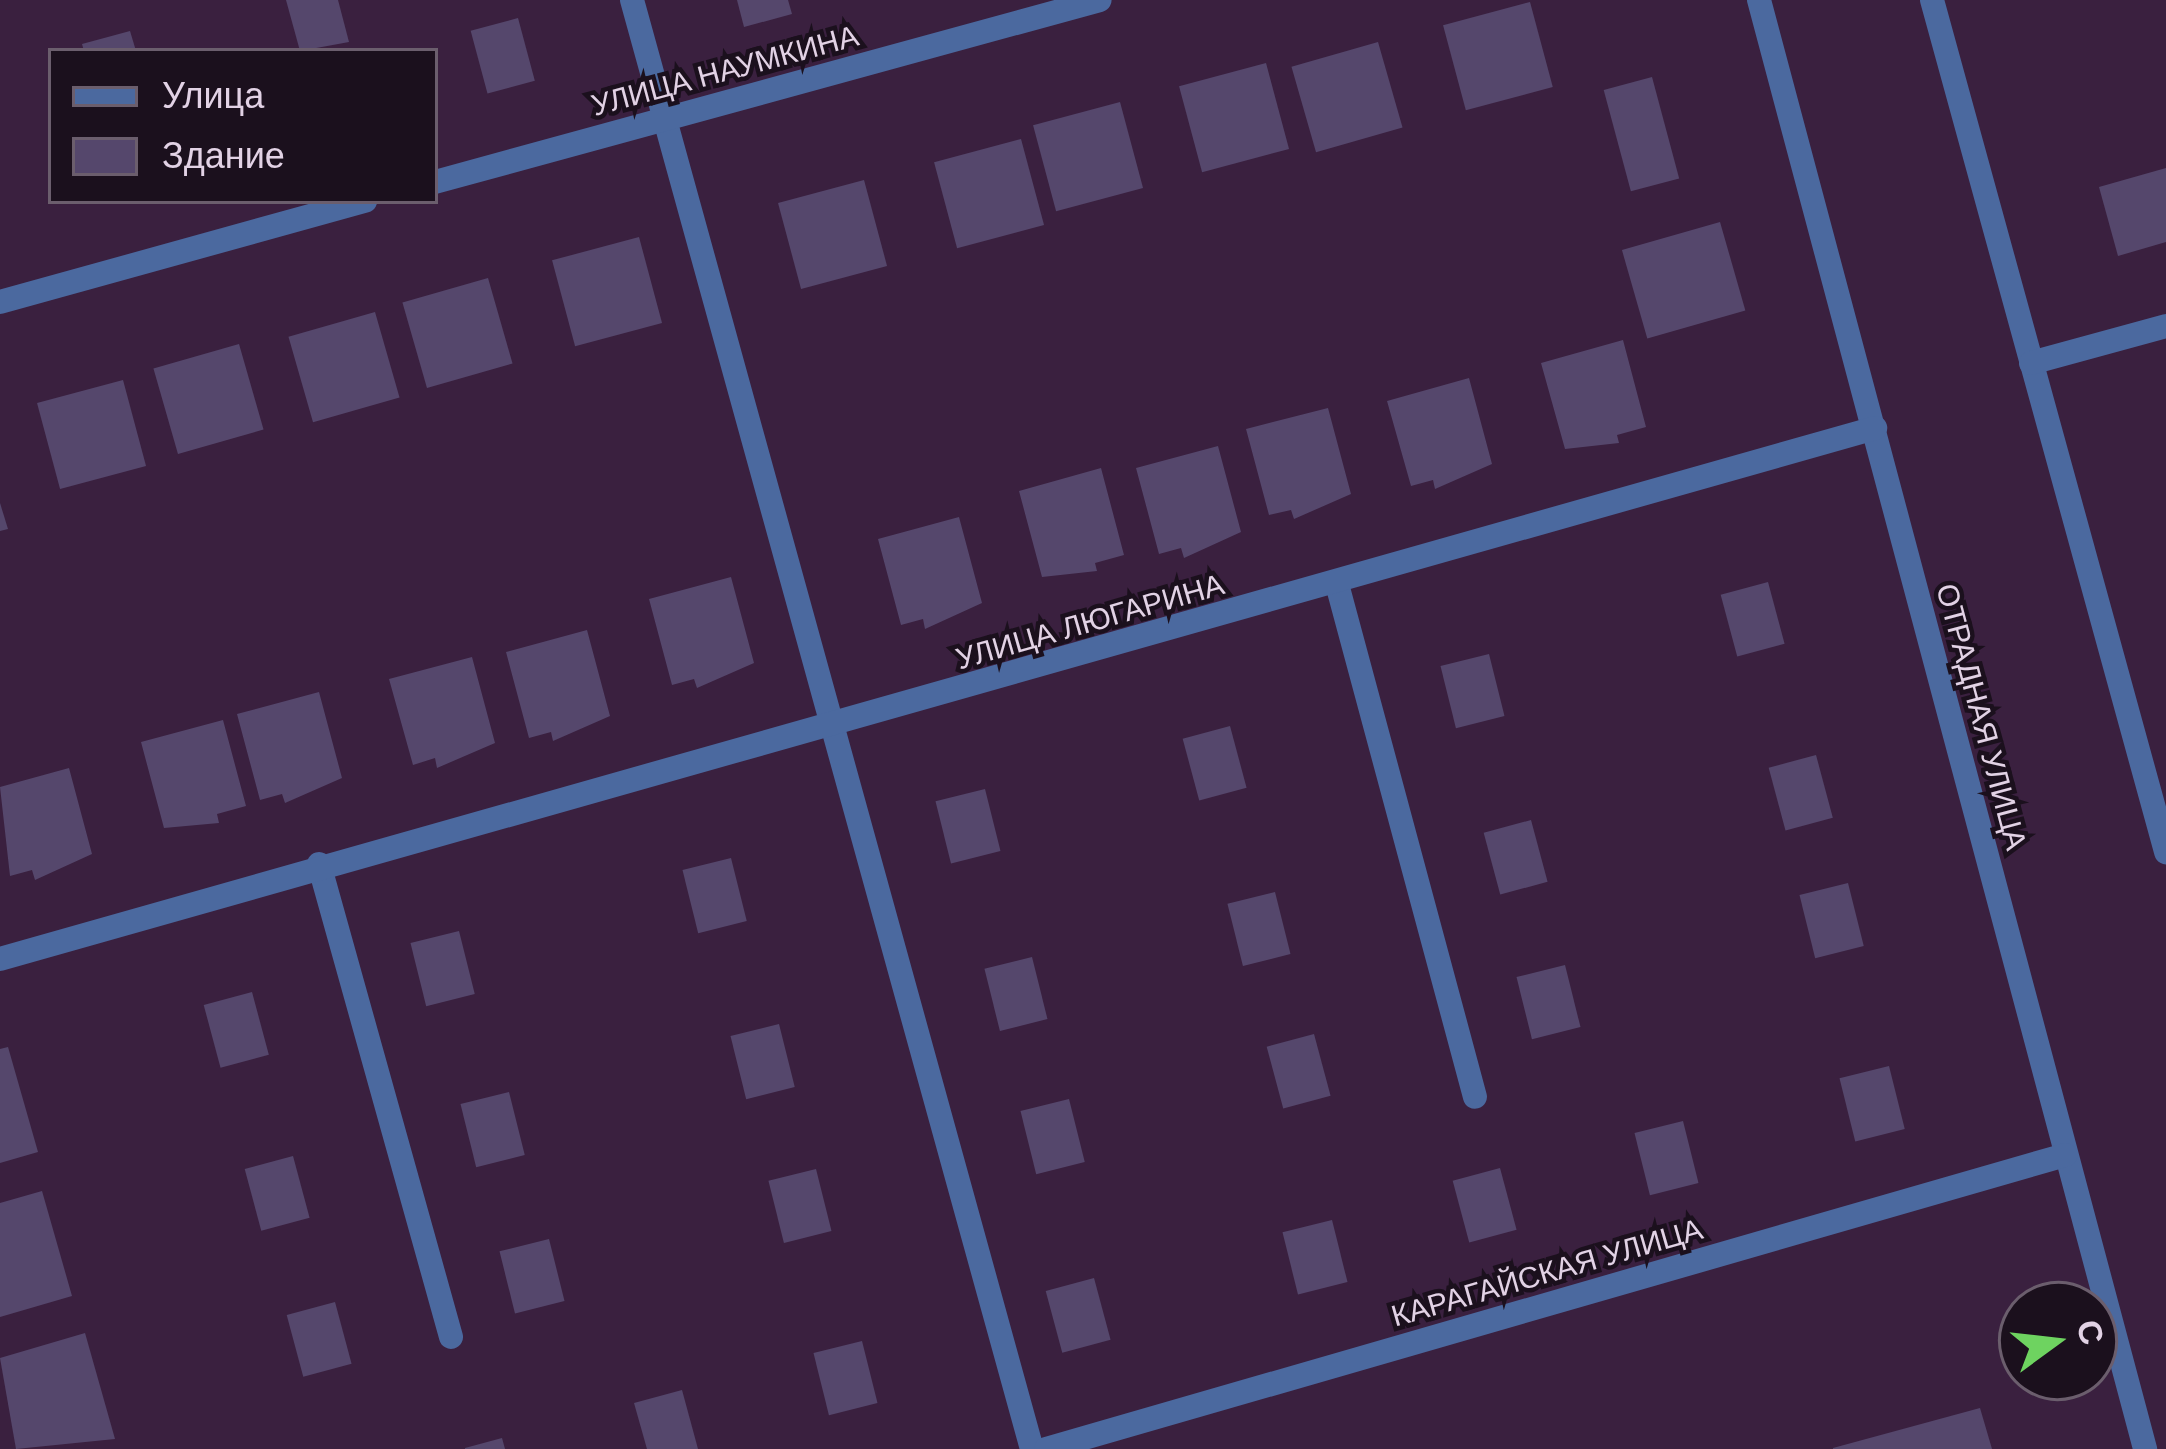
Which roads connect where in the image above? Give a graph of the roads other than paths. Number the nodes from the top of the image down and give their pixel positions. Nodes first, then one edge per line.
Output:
1 (632, 0) edge
2 (1100, 0) edge
3 (1759, 0) edge
4 (1932, 0) edge
5 (663, 118) junction
6 (438, 181) edge
7 (353, 204) edge
8 (0, 302) edge
9 (2166, 326) edge
10 (2031, 363) junction
11 (1875, 428) junction
12 (1337, 584) junction
13 (827, 726) junction
14 (2166, 852) edge
15 (319, 864) junction
16 (0, 959) edge
17 (1474, 1097) dead end
18 (2065, 1155) junction
19 (451, 1337) dead end
20 (1032, 1449) edge
21 (1046, 1449) edge
22 (2145, 1449) edge

1 - 5 street
2 - 5 street, УЛИЦА НАУМКИНА
3 - 11 street, ОТРАДНАЯ УЛИЦА
4 - 10 street
5 - 6 street, УЛИЦА НАУМКИНА
5 - 13 street
7 - 8 street
9 - 10 street
10 - 14 street
11 - 12 street, УЛИЦА ЛЮГАРИНА
11 - 18 street, ОТРАДНАЯ УЛИЦА
12 - 13 street, УЛИЦА ЛЮГАРИНА
12 - 17 street
13 - 15 street, УЛИЦА ЛЮГАРИНА
13 - 20 street
15 - 16 street, УЛИЦА ЛЮГАРИНА
15 - 19 street
18 - 21 street, КАРАГАЙСКАЯ УЛИЦА
18 - 22 street, ОТРАДНАЯ УЛИЦА

